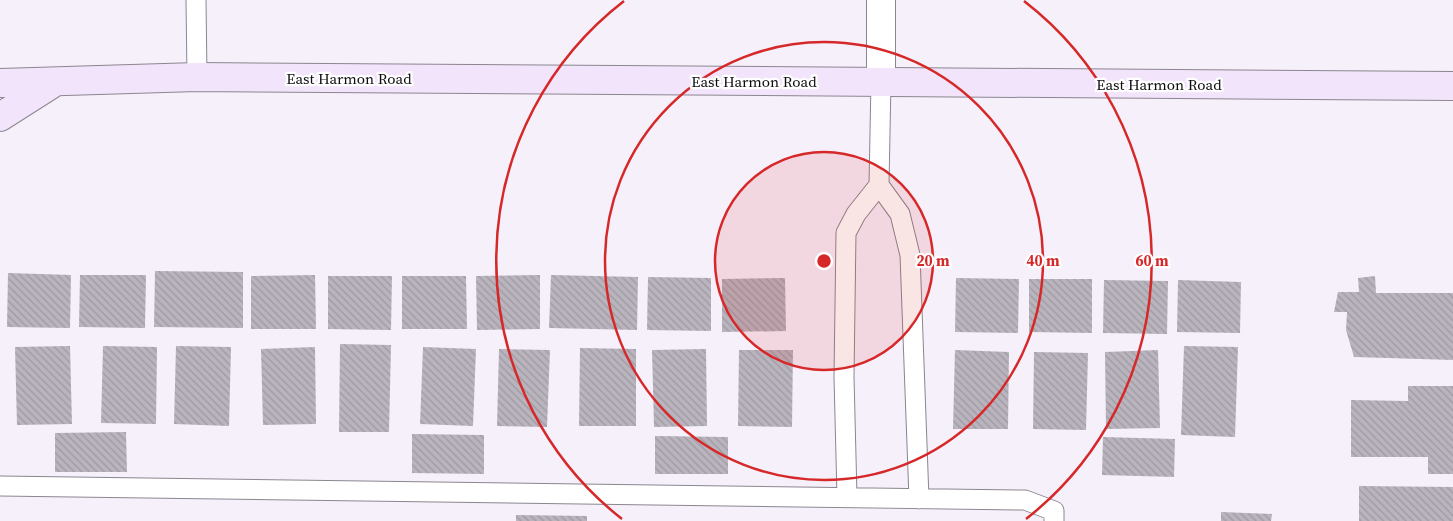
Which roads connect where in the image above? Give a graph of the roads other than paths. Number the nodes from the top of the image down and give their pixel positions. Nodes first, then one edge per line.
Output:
1 (196, 0) edge
2 (881, 0) edge
3 (197, 77) junction
4 (56, 82) junction
5 (881, 82) junction
6 (0, 83) edge
7 (1453, 86) edge
8 (0, 117) edge
9 (879, 185) junction
10 (0, 486) edge
11 (847, 497) junction
12 (919, 498) junction
13 (1054, 521) edge

1 - 3 lane
2 - 5 street
3 - 4 main road, East Harmon Road
3 - 5 main road, East Harmon Road
4 - 6 main road, East Harmon Road
4 - 8 main road, East Harmon Road
5 - 7 main road, East Harmon Road
5 - 9 lane
9 - 11 lane
9 - 12 lane
10 - 11 lane
11 - 12 lane
12 - 13 lane

